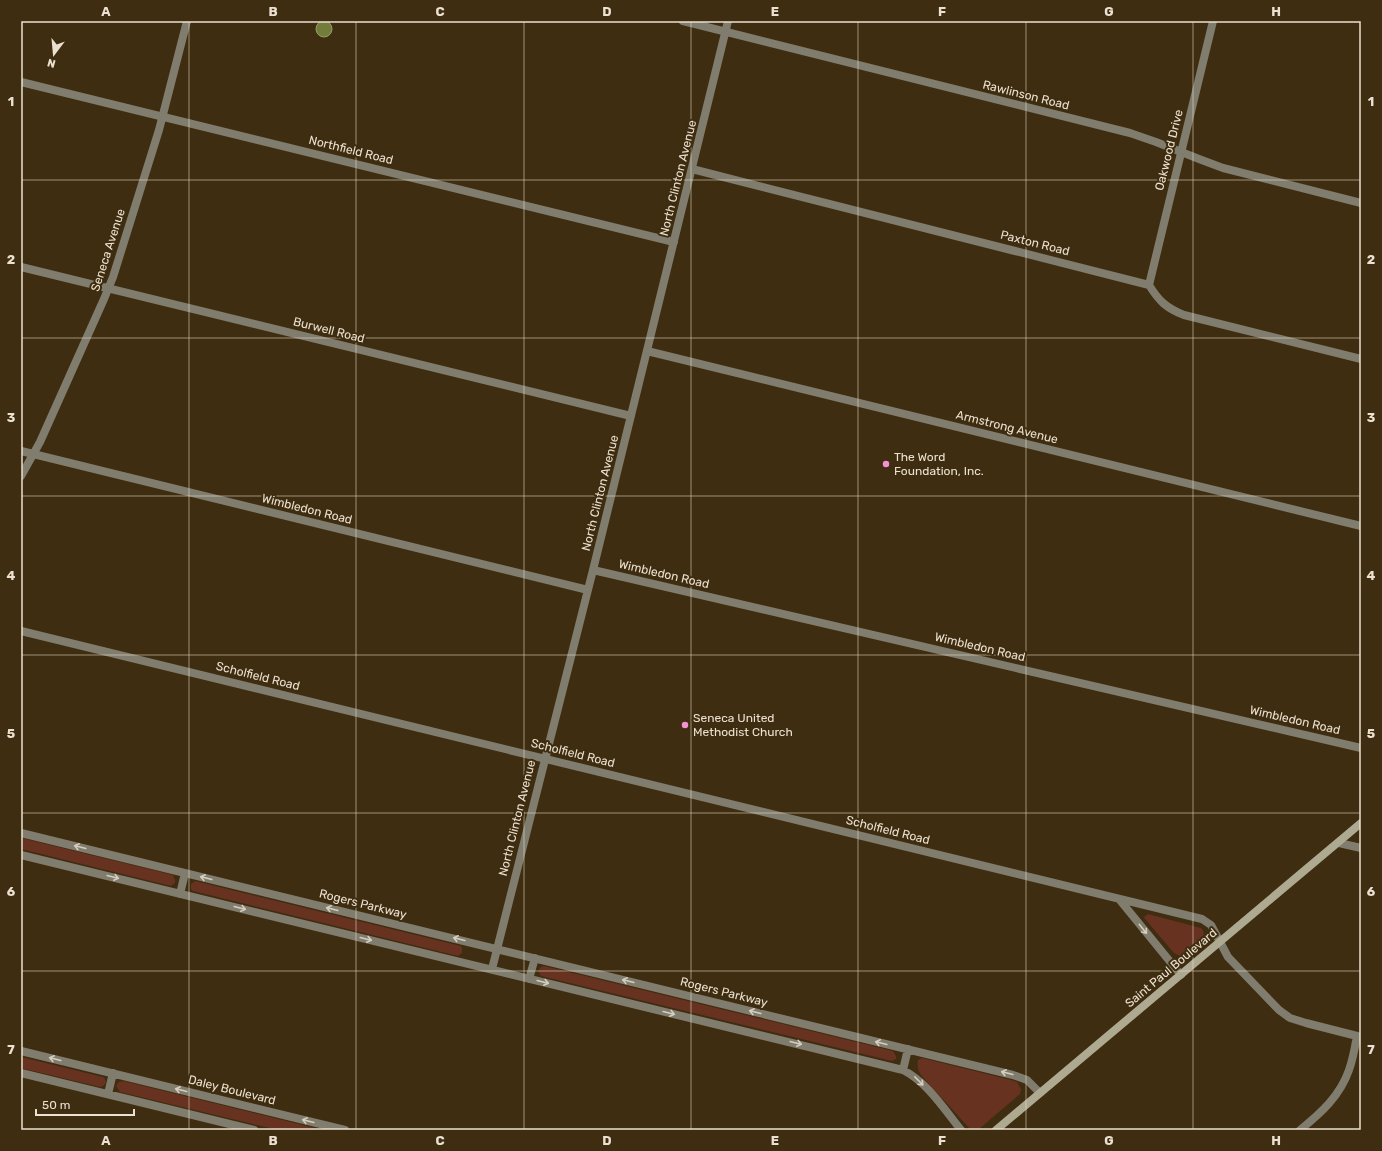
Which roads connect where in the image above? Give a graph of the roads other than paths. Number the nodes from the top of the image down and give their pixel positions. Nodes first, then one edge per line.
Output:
1 (187, 21) edge
2 (683, 21) edge
3 (728, 21) edge
4 (1213, 21) edge
5 (726, 32) junction
6 (21, 82) edge
7 (163, 116) junction
8 (1181, 151) junction
9 (692, 169) junction
10 (1361, 203) edge
11 (674, 242) junction
12 (21, 267) edge
13 (1149, 285) junction
14 (108, 289) junction
15 (647, 351) junction
16 (1361, 359) edge
17 (631, 416) junction
18 (21, 451) edge
19 (34, 454) junction
20 (21, 476) edge
21 (1361, 526) edge
22 (593, 570) junction
23 (588, 590) junction
24 (21, 631) edge
25 (1361, 748) edge
26 (545, 758) junction
27 (1361, 823) edge
28 (21, 833) edge
29 (1339, 843) junction
30 (1361, 848) edge
31 (21, 855) edge
32 (185, 873) junction
33 (180, 894) junction
34 (1119, 898) junction
35 (1220, 942) junction
36 (497, 949) junction
37 (535, 958) junction
38 (492, 969) junction
39 (1181, 975) junction
40 (529, 979) junction
41 (1359, 1036) edge
42 (908, 1049) junction
43 (21, 1051) edge
44 (903, 1070) junction
45 (21, 1073) edge
46 (113, 1073) junction
47 (1040, 1093) junction
48 (108, 1094) junction
49 (254, 1130) edge
50 (346, 1130) edge
51 (961, 1130) edge
52 (996, 1130) edge
53 (1300, 1130) edge

1 - 7 street, Seneca Avenue
2 - 5 street, Rawlinson Road
3 - 5 street, North Clinton Avenue
4 - 8 street, Oakwood Drive
5 - 8 street, Rawlinson Road
5 - 9 street, North Clinton Avenue
6 - 7 street, Northfield Road
7 - 11 street, Northfield Road
7 - 14 street, Seneca Avenue
8 - 10 street, Rawlinson Road
8 - 13 street, Oakwood Drive
9 - 11 street, North Clinton Avenue
9 - 13 street, Paxton Road
11 - 15 street, North Clinton Avenue
12 - 14 street, Burwell Road
13 - 16 street
14 - 17 street, Burwell Road
14 - 19 street, Seneca Avenue
15 - 17 street, North Clinton Avenue
15 - 21 street, Armstrong Avenue
17 - 22 street, North Clinton Avenue
18 - 19 street, Wimbledon Road
19 - 20 street, Seneca Avenue
19 - 23 street, Wimbledon Road
22 - 23 street, North Clinton Avenue
22 - 25 street, Wimbledon Road
23 - 26 street, North Clinton Avenue
24 - 26 street, Scholfield Road
26 - 34 street, Scholfield Road
26 - 36 street, North Clinton Avenue
27 - 29 main road, Saint Paul Boulevard
32 -> 28 street, Rogers Parkway
29 - 30 street
29 - 35 main road, Saint Paul Boulevard
31 -> 33 street
32 - 33 street
36 -> 32 street, Rogers Parkway
33 -> 38 street
34 - 35 street, Scholfield Road
34 -> 39 street
35 - 39 main road, Saint Paul Boulevard
35 - 41 street, Scholfield Road
36 - 37 street, Rogers Parkway
36 - 38 street, North Clinton Avenue
37 - 40 street
42 -> 37 street, Rogers Parkway
38 - 40 street
39 - 47 main road, Saint Paul Boulevard
40 -> 44 street
41 - 53 street
42 - 44 street
47 -> 42 street, Rogers Parkway
46 -> 43 street, Daley Boulevard
44 -> 51 street
45 - 48 street
46 - 48 street
50 -> 46 street, Daley Boulevard
47 - 52 main road, Saint Paul Boulevard
48 - 49 street

